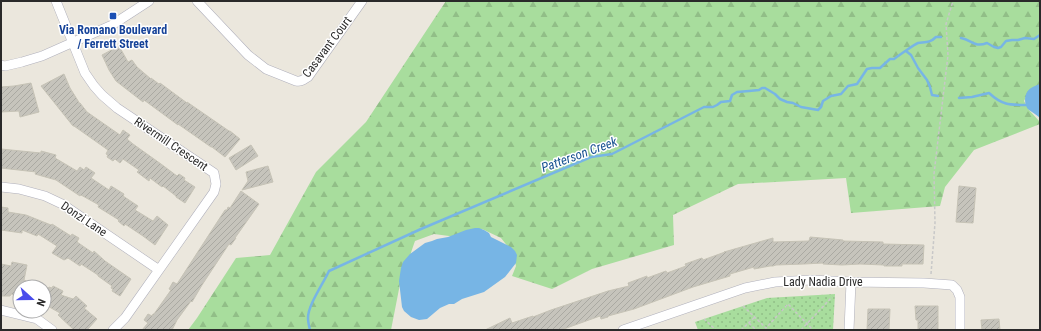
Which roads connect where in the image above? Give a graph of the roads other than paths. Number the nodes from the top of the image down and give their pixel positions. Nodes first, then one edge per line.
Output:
1 (56, 1) edge
2 (149, 1) edge
3 (197, 1) edge
4 (362, 1) edge
5 (72, 42) junction
6 (1, 65) edge
7 (1, 188) edge
8 (159, 270) junction
9 (851, 282) junction
10 (1, 310) edge
11 (636, 328) edge
12 (52, 330) edge
13 (113, 330) edge
14 (623, 330) edge
15 (849, 330) edge
16 (960, 330) edge

1 - 5 street
2 - 5 street
3 - 4 street, Casavant Court
5 - 6 street
5 - 8 street, Rivermill Crescent
7 - 8 street, Donzi Lane
8 - 13 street, Rivermill Crescent
9 - 11 street, Lady Nadia Drive
9 - 15 street
9 - 16 street, Lady Nadia Drive
10 - 12 street
11 - 14 street, Lady Nadia Drive

